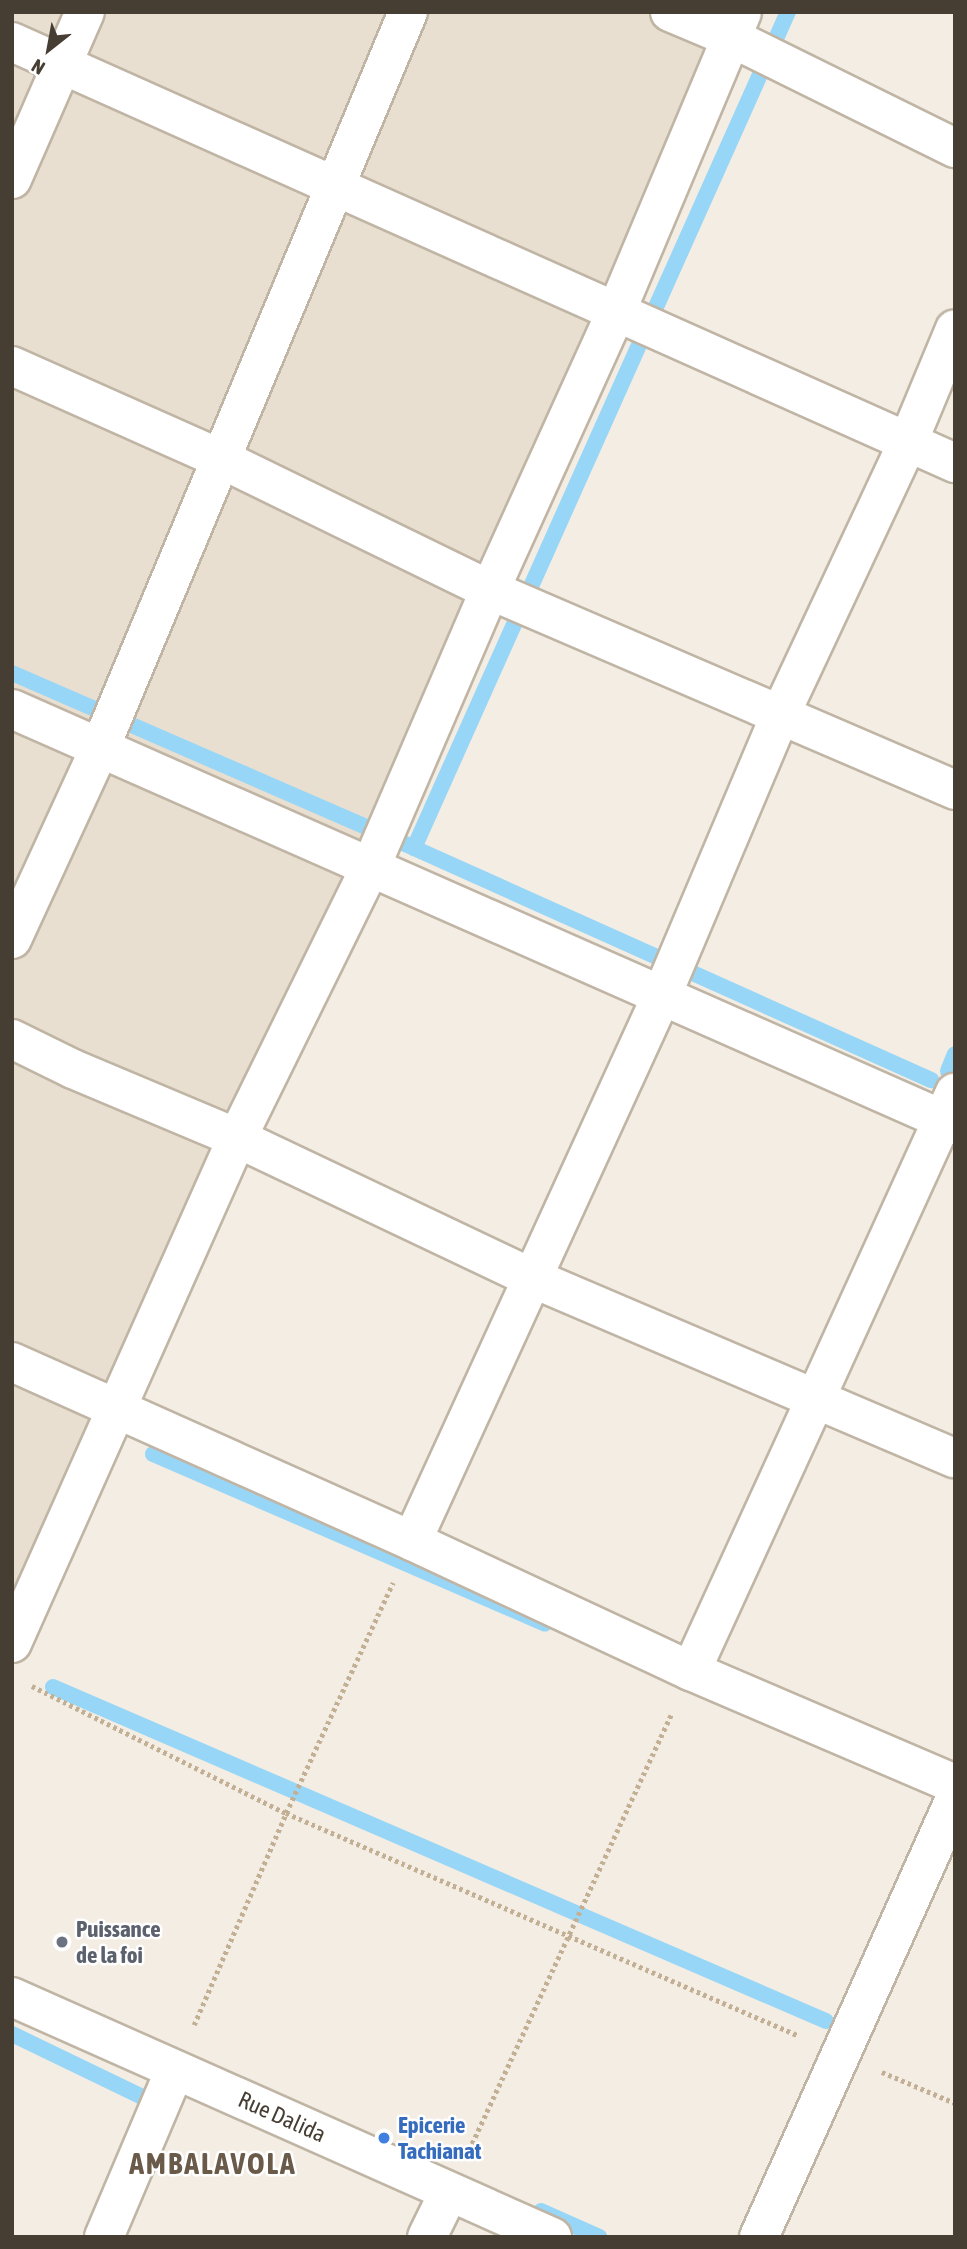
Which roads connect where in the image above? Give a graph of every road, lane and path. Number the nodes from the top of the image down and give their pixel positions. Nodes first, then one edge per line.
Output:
1 (85, 12) edge
2 (408, 12) edge
3 (670, 12) edge
4 (737, 25) edge
5 (12, 42) edge
6 (61, 65) junction
7 (955, 148) edge
8 (12, 179) edge
9 (336, 188) junction
10 (616, 312) junction
11 (955, 329) edge
12 (12, 366) edge
13 (908, 442) junction
14 (221, 459) junction
15 (955, 463) edge
16 (490, 590) junction
17 (12, 709) edge
18 (781, 713) junction
19 (100, 748) junction
20 (955, 790) edge
21 (371, 866) junction
22 (12, 939) edge
23 (662, 995) junction
24 (12, 1040) edge
25 (951, 1113) edge
26 (237, 1138) junction
27 (532, 1278) junction
28 (12, 1362) edge
29 (819, 1391) junction
30 (117, 1411) junction
31 (955, 1458) edge
32 (412, 1541) junction
33 (395, 1581) dead end
34 (12, 1643) edge
35 (691, 1671) junction
36 (25, 1682) dead end
37 (673, 1712) dead end
38 (955, 1784) edge
39 (955, 1799) edge
40 (286, 1813) junction
41 (571, 1935) junction
42 (12, 1997) edge
43 (841, 2054) junction
44 (175, 2070) junction
45 (955, 2104) edge
46 (449, 2192) junction
47 (104, 2237) edge
48 (427, 2237) edge
49 (552, 2237) edge
50 (759, 2237) edge

1 - 6 street
2 - 9 street
3 - 4 street
4 - 7 street
4 - 10 street
5 - 6 street
6 - 8 street
6 - 9 street
9 - 10 street
9 - 14 street
10 - 13 street
10 - 16 street
11 - 13 street
12 - 14 street
13 - 15 street
13 - 18 street
14 - 16 street
14 - 19 street
16 - 18 street
16 - 21 street
17 - 19 street
18 - 20 street
18 - 23 street
19 - 21 street
19 - 22 street
21 - 23 street
21 - 26 street
23 - 25 street
23 - 27 street
24 - 26 street
25 - 29 street
26 - 27 street
26 - 30 street
27 - 29 street
27 - 32 street
28 - 30 street
29 - 31 street
29 - 35 street
30 - 32 street
30 - 34 street
32 - 35 street
33 - 40 path
35 - 38 street
36 - 40 path
37 - 41 path
39 - 43 street
40 - 41 path
40 - 44 path
41 - 43 path
41 - 46 path
42 - 44 street, Rue Dalida
43 - 45 path
43 - 50 street
44 - 46 street, Rue Dalida
44 - 47 street
46 - 48 street
46 - 49 street, Rue Dalida

